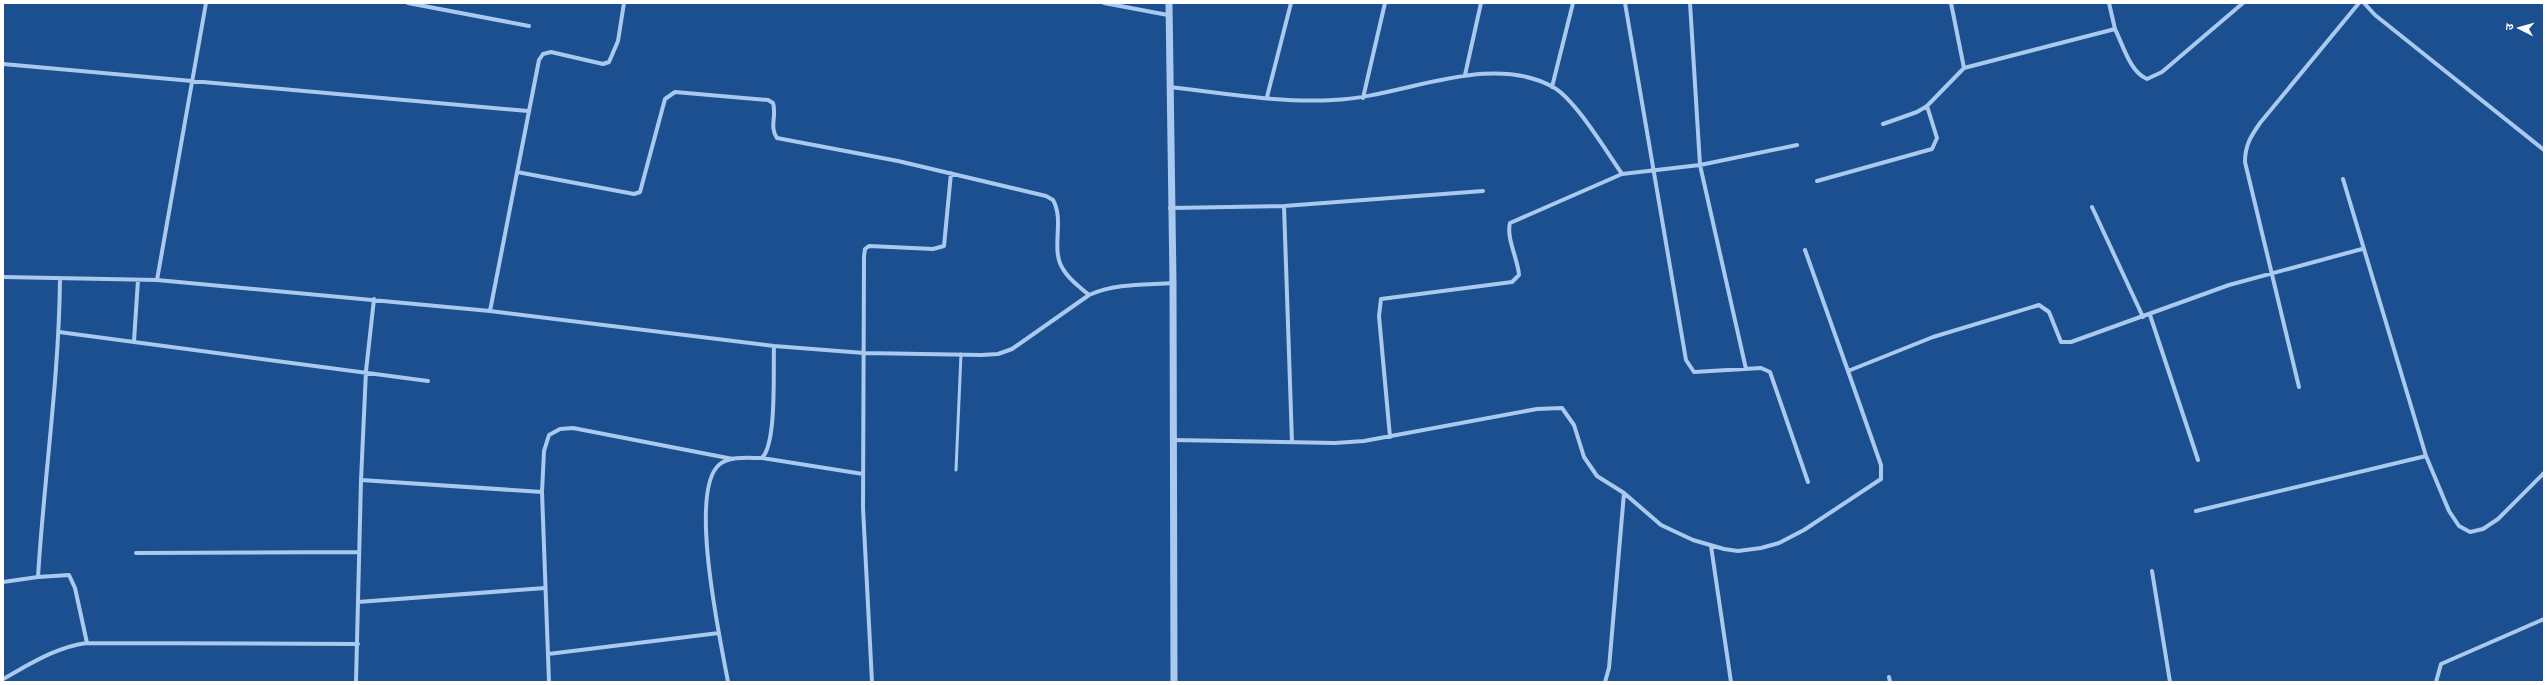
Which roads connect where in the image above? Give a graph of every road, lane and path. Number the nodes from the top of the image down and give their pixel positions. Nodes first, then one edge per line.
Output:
1 (206, 3) edge
2 (408, 3) edge
3 (624, 3) edge
4 (1104, 3) edge
5 (1169, 3) edge
6 (1290, 3) edge
7 (1385, 3) edge
8 (1481, 3) edge
9 (1573, 3) edge
10 (1625, 3) edge
11 (1690, 3) edge
12 (1951, 3) edge
13 (2109, 3) edge
14 (2243, 3) edge
15 (2360, 3) edge
16 (2364, 3) edge
17 (1168, 15) junction
18 (529, 26) dead end
19 (2115, 29) junction
20 (3, 64) edge
21 (1964, 68) junction
22 (1465, 75) junction
23 (193, 80) junction
24 (1552, 86) junction
25 (1169, 87) junction
26 (1267, 97) junction
27 (1363, 98) junction
28 (1927, 106) junction
29 (528, 110) junction
30 (1883, 124) dead end
31 (1797, 145) dead end
32 (2544, 150) edge
33 (1700, 165) junction
34 (1652, 170) junction
35 (516, 172) junction
36 (951, 173) junction
37 (1622, 174) junction
38 (2343, 179) dead end
39 (1817, 181) dead end
40 (1483, 192) dead end
41 (1284, 206) junction
42 (2092, 207) dead end
43 (1170, 208) junction
44 (2362, 249) junction
45 (1805, 250) dead end
46 (2272, 273) junction
47 (3, 277) edge
48 (60, 279) junction
49 (138, 280) junction
50 (157, 280) junction
51 (1173, 283) junction
52 (1089, 295) junction
53 (374, 299) junction
54 (490, 311) junction
55 (2150, 315) junction
56 (2143, 317) junction
57 (59, 332) junction
58 (134, 341) junction
59 (774, 346) junction
60 (864, 353) junction
61 (961, 354) junction
62 (1746, 369) junction
63 (366, 371) junction
64 (1848, 371) junction
65 (428, 381) dead end
66 (2299, 387) dead end
67 (1390, 438) junction
68 (1173, 440) junction
69 (1292, 442) junction
70 (2426, 456) junction
71 (762, 458) junction
72 (733, 459) junction
73 (2198, 460) dead end
74 (956, 470) dead end
75 (2544, 473) edge
76 (863, 474) junction
77 (361, 480) junction
78 (1808, 482) dead end
79 (542, 492) junction
80 (1624, 494) junction
81 (2196, 511) dead end
82 (1711, 546) junction
83 (359, 552) junction
84 (136, 553) dead end
85 (2152, 571) dead end
86 (38, 577) junction
87 (3, 582) edge
88 (545, 588) junction
89 (358, 602) junction
90 (2544, 619) edge
91 (719, 633) junction
92 (87, 642) junction
93 (358, 644) junction
94 (548, 654) junction
95 (3, 679) edge
96 (356, 682) edge
97 (549, 682) edge
98 (728, 682) edge
99 (872, 682) edge
100 (1174, 682) edge
101 (1605, 682) edge
102 (1731, 682) edge
103 (2170, 682) edge
104 (2436, 682) edge

1 - 23 street
2 - 18 street
3 - 29 street
4 - 17 street
5 - 17 street
6 - 26 street
7 - 27 street
8 - 22 street
9 - 24 street
10 - 34 street
11 - 33 street
12 - 21 street
13 - 19 street
14 - 19 street
15 - 46 street
16 - 32 street
17 - 25 street
19 - 21 street
20 - 23 street
21 - 28 street
22 - 24 street
22 - 27 street
23 - 29 street
23 - 50 street
24 - 37 street
25 - 26 street
25 - 43 street
26 - 27 street
28 - 30 street
28 - 39 street
29 - 35 street
31 - 33 street
33 - 34 street
33 - 62 street
34 - 37 street
34 - 62 street
35 - 36 street
35 - 54 street
36 - 52 street
36 - 60 street
37 - 67 street
38 - 44 street
40 - 41 street
41 - 43 street
41 - 69 street
42 - 56 street
43 - 51 street
44 - 46 street
44 - 70 street
45 - 64 street
46 - 55 street
46 - 66 street
47 - 48 street
48 - 49 street
48 - 57 street
49 - 50 street
49 - 58 street
50 - 53 street
51 - 52 street
51 - 68 street
52 - 61 street
53 - 54 street
53 - 63 street
54 - 59 street
55 - 56 street
55 - 73 street
56 - 64 street
57 - 58 street
57 - 86 street
58 - 63 street
59 - 60 street
59 - 71 street
60 - 61 street
60 - 76 street
61 - 74 lane
62 - 78 street
63 - 65 street
63 - 77 street
64 - 82 street
67 - 69 street
67 - 80 street
68 - 69 street
68 - 100 street
70 - 75 street
70 - 81 street
71 - 72 street
71 - 76 street
72 - 79 street
72 - 91 street
76 - 99 street
77 - 79 street
77 - 83 street
79 - 88 street
80 - 82 street
80 - 101 street
82 - 102 street
83 - 84 street
83 - 89 street
85 - 103 street
86 - 87 street
86 - 92 street
88 - 89 street
88 - 94 street
89 - 93 street
90 - 104 street
91 - 94 street
91 - 98 street
92 - 93 street
92 - 95 street
93 - 96 street
94 - 97 street

